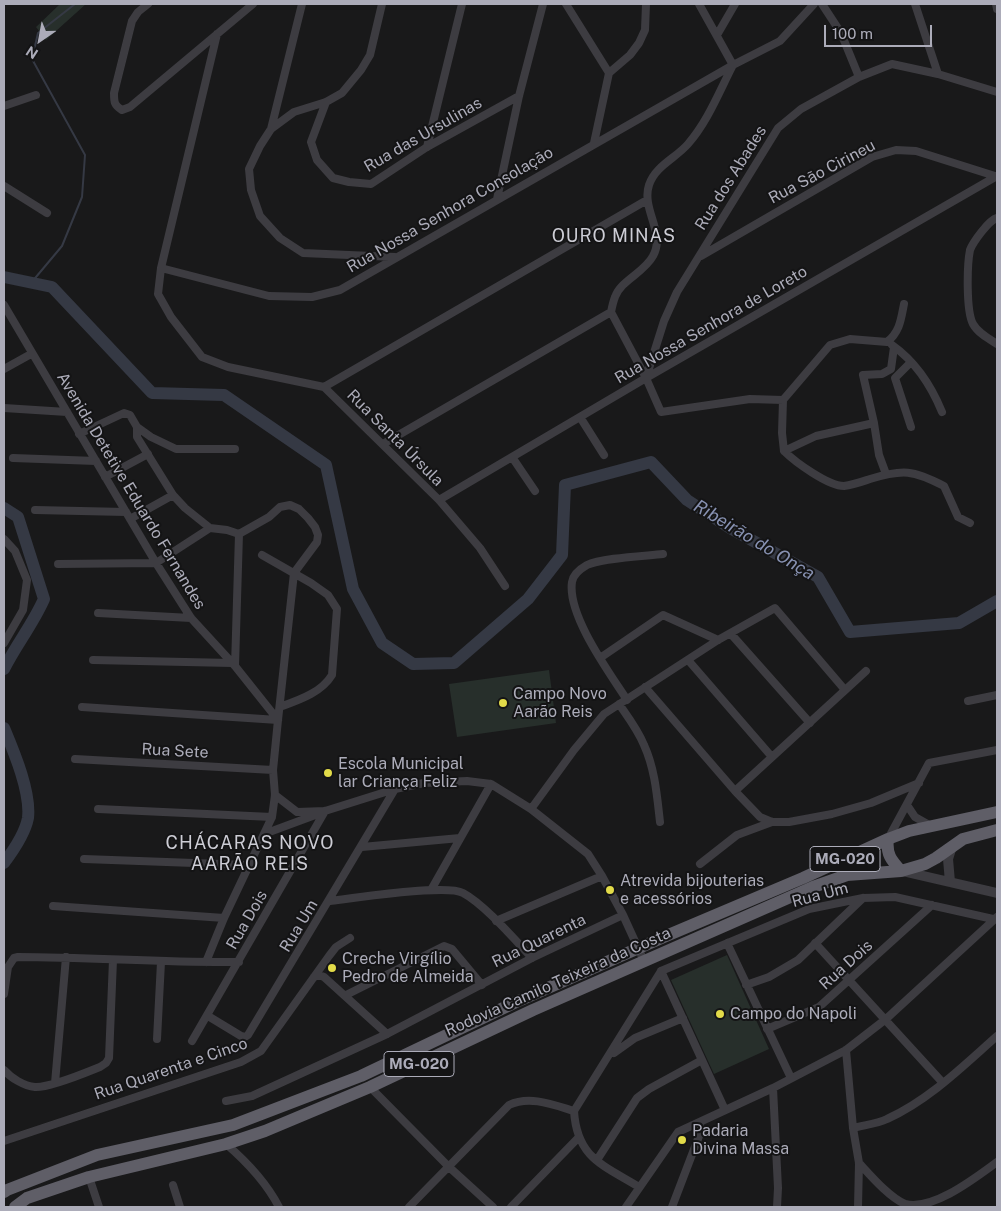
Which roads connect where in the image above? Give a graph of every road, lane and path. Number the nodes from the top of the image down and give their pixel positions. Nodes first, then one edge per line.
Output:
1 (148, 4) edge
2 (252, 4) edge
3 (302, 4) edge
4 (382, 4) edge
5 (462, 4) edge
6 (543, 4) edge
7 (566, 4) edge
8 (646, 4) edge
9 (699, 4) edge
10 (735, 4) edge
11 (814, 4) edge
12 (822, 4) edge
13 (915, 4) edge
14 (996, 4) edge
15 (997, 10) edge
16 (217, 34) junction
17 (717, 35) junction
18 (733, 65) junction
19 (609, 73) junction
20 (938, 74) junction
21 (859, 77) junction
22 (997, 92) edge
23 (36, 95) dead end
24 (519, 96) junction
25 (326, 102) junction
26 (4, 106) edge
27 (271, 129) junction
28 (594, 143) junction
29 (427, 147) junction
30 (996, 176) edge
31 (4, 186) edge
32 (497, 199) junction
33 (647, 200) junction
34 (47, 213) dead end
35 (997, 218) edge
36 (699, 257) junction
37 (395, 258) junction
38 (161, 268) junction
39 (904, 304) dead end
40 (4, 305) edge
41 (611, 312) junction
42 (887, 342) junction
43 (997, 344) edge
44 (894, 347) junction
45 (32, 354) junction
46 (911, 362) junction
47 (4, 369) edge
48 (646, 378) junction
49 (324, 387) junction
50 (783, 400) junction
51 (4, 408) edge
52 (67, 412) junction
53 (942, 412) dead end
54 (580, 416) junction
55 (874, 423) junction
56 (137, 426) junction
57 (911, 427) dead end
58 (79, 434) junction
59 (383, 444) junction
60 (235, 449) dead end
61 (784, 451) junction
62 (148, 454) junction
63 (604, 455) dead end
64 (512, 456) junction
65 (13, 458) dead end
66 (96, 461) junction
67 (886, 474) junction
68 (105, 477) junction
69 (534, 491) dead end
70 (173, 495) junction
71 (439, 500) junction
72 (35, 510) dead end
73 (128, 516) junction
74 (970, 523) dead end
75 (210, 528) junction
76 (239, 534) junction
77 (4, 539) edge
78 (663, 554) dead end
79 (262, 556) dead end
80 (156, 563) junction
81 (58, 564) dead end
82 (294, 573) junction
83 (505, 586) dead end
84 (98, 613) dead end
85 (191, 618) junction
86 (731, 634) junction
87 (718, 640) junction
88 (4, 643) edge
89 (600, 658) junction
90 (93, 660) dead end
91 (688, 660) junction
92 (234, 664) junction
93 (866, 671) dead end
94 (645, 687) junction
95 (844, 690) junction
96 (997, 695) edge
97 (627, 700) junction
98 (968, 701) dead end
99 (619, 704) junction
100 (82, 707) dead end
101 (280, 707) junction
102 (278, 720) junction
103 (810, 723) junction
104 (997, 750) edge
105 (772, 757) junction
106 (75, 760) dead end
107 (273, 770) junction
108 (918, 783) junction
109 (491, 784) junction
110 (395, 789) junction
111 (735, 791) junction
112 (275, 795) junction
113 (907, 805) junction
114 (98, 808) dead end
115 (531, 809) junction
116 (325, 811) junction
117 (997, 812) edge
118 (272, 817) junction
119 (660, 822) dead end
120 (772, 822) junction
121 (932, 826) junction
122 (997, 830) edge
123 (264, 834) junction
124 (460, 838) junction
125 (888, 839) junction
126 (952, 846) junction
127 (362, 847) junction
128 (84, 859) dead end
129 (700, 864) dead end
130 (249, 866) junction
131 (901, 871) junction
132 (602, 876) junction
133 (950, 882) junction
134 (431, 890) junction
135 (997, 893) edge
136 (863, 898) junction
137 (330, 901) junction
138 (932, 905) junction
139 (53, 906) dead end
140 (623, 915) junction
141 (224, 918) junction
142 (995, 918) edge
143 (496, 921) junction
144 (350, 938) dead end
145 (727, 943) junction
146 (816, 943) junction
147 (638, 948) junction
148 (66, 957) junction
149 (532, 958) junction
150 (113, 960) junction
151 (644, 961) junction
152 (162, 962) junction
153 (206, 962) junction
154 (238, 962) junction
155 (661, 971) junction
156 (314, 977) junction
157 (849, 981) junction
158 (482, 985) junction
159 (746, 985) junction
160 (4, 994) edge
161 (346, 995) junction
162 (208, 1016) junction
163 (683, 1018) junction
164 (886, 1019) junction
165 (767, 1029) junction
166 (387, 1034) junction
167 (997, 1036) edge
168 (157, 1040) dead end
169 (192, 1041) dead end
170 (846, 1050) junction
171 (607, 1059) junction
172 (702, 1060) junction
173 (4, 1070) edge
174 (791, 1078) junction
175 (55, 1083) junction
176 (943, 1083) junction
177 (370, 1087) junction
178 (773, 1088) junction
179 (226, 1101) dead end
180 (724, 1110) junction
181 (574, 1111) junction
182 (699, 1123) junction
183 (854, 1128) junction
184 (579, 1137) junction
185 (4, 1141) edge
186 (226, 1144) junction
187 (597, 1160) junction
188 (997, 1162) edge
189 (859, 1163) junction
190 (449, 1167) junction
191 (89, 1177) junction
192 (173, 1185) dead end
193 (639, 1188) junction
194 (4, 1192) edge
195 (674, 1206) edge
196 (16, 1207) edge
197 (99, 1207) edge
198 (180, 1207) edge
199 (279, 1207) edge
200 (410, 1207) edge
201 (494, 1207) edge
202 (511, 1207) edge
203 (626, 1207) edge
204 (777, 1207) edge
205 (858, 1207) edge

1 - 16 street
2 - 16 street
3 - 27 street
4 - 25 street
5 - 29 street
6 - 24 street
7 - 19 street
8 - 19 street
9 - 17 street
10 - 17 street
11 - 18 street, Rua Nossa Senhora Consolação
12 - 21 street
13 - 20 street
14 - 15 street
16 - 38 street, Rua Santa Úrsula
17 - 18 street
18 - 28 street, Rua Nossa Senhora Consolação
18 - 33 street
19 - 28 street
20 - 21 street, Rua dos Abades
20 - 22 street, Rua dos Abades
21 - 36 street, Rua dos Abades
23 - 26 street
24 - 29 street, Rua das Ursulinas
24 - 32 street
25 - 27 street
25 - 29 street, Rua das Ursulinas
27 - 37 street
28 - 32 street, Rua Nossa Senhora Consolação
30 - 36 street, Rua São Cirineu
30 - 48 street, Rua Nossa Senhora de Loreto
31 - 34 street
32 - 37 street, Rua Nossa Senhora Consolação
33 - 41 street
33 - 49 street
35 - 43 street
36 - 48 street, Rua dos Abades
37 - 38 street, Rua Nossa Senhora Consolação
38 - 49 street, Rua Santa Úrsula
39 - 42 street
40 - 45 street, Avenida Detetive Eduardo Fernandes
41 - 48 street
41 - 59 street
42 - 44 street
42 - 50 street
44 - 46 street
44 - 55 street
45 - 47 street
45 - 52 street, Avenida Detetive Eduardo Fernandes
46 - 53 street
46 - 57 street
48 - 50 street
48 - 54 street, Rua Nossa Senhora de Loreto
49 - 59 street, Rua Santa Úrsula
50 - 61 street
51 - 52 street
52 - 58 street, Avenida Detetive Eduardo Fernandes
54 - 63 street
54 - 64 street, Rua Nossa Senhora de Loreto
55 - 61 street
55 - 67 street
56 - 58 street
56 - 60 street
56 - 62 street
58 - 66 street, Avenida Detetive Eduardo Fernandes
59 - 71 street, Rua Santa Úrsula
61 - 67 street
62 - 68 street
62 - 70 street
64 - 69 street
64 - 71 street, Rua Nossa Senhora de Loreto
65 - 66 street
66 - 68 street, Avenida Detetive Eduardo Fernandes
67 - 74 street
68 - 73 street, Avenida Detetive Eduardo Fernandes
70 - 73 street
70 - 75 street
71 - 83 street, Rua Santa Úrsula
72 - 73 street
73 - 80 street, Avenida Detetive Eduardo Fernandes
75 - 76 street
75 - 80 street
76 - 82 street
76 - 92 street
77 - 88 street
78 - 89 street
79 - 82 street
80 - 81 street
80 - 85 street, Avenida Detetive Eduardo Fernandes
82 - 101 street
82 - 101 street
84 - 85 street
85 - 92 street, Avenida Detetive Eduardo Fernandes
86 - 87 street
86 - 95 street
86 - 103 street
87 - 89 street
87 - 91 street
89 - 97 street
90 - 92 street
91 - 94 street
91 - 105 street
92 - 102 street, Avenida Detetive Eduardo Fernandes
93 - 95 street
94 - 97 street
94 - 111 street
95 - 103 street
96 - 98 street
97 - 99 street
99 - 115 street
99 - 119 street
100 - 102 street
101 - 102 street
102 - 107 street
103 - 105 street
104 - 108 street
105 - 111 street
106 - 107 street, Rua Sete
107 - 112 street
108 - 113 street
108 - 120 street
109 - 110 street
109 - 115 street
109 - 124 street
110 - 116 street
110 - 127 street, Rua Um
111 - 120 street
112 - 116 street
112 - 118 street
113 - 121 street
113 - 125 street
114 - 118 street
115 - 132 street
116 - 123 street
116 - 154 street, Rua Dois
117 - 121 highway, MG-020
118 - 123 street
120 - 129 street
121 - 125 highway, MG-020
122 - 126 highway, MG-020
123 - 130 street
124 - 127 street
124 - 134 street
125 - 131 highway
125 - 147 highway, Rodovia Camilo Teixeira da Costa / MG-020
126 - 131 highway, MG-020
126 - 133 street
127 - 137 street, Rua Um
128 - 130 street
130 - 141 street
131 - 133 street, Rodovia Camilo Teixeira da Costa
131 - 151 highway, Rodovia Camilo Teixeira da Costa / MG-020
132 - 140 street
132 - 143 street
133 - 135 street, Rodovia Camilo Teixeira da Costa
134 - 137 street
134 - 143 street
136 - 138 street, Rua Um
136 - 145 street, Rua Um
136 - 146 street
137 - 162 street, Rua Um
138 - 142 street, Rua Um
138 - 157 street, Rua Dois
139 - 141 street
140 - 147 street
140 - 149 street, Rua Quarenta
141 - 153 street
142 - 164 street
143 - 149 street
144 - 156 street, Rua Quarenta e Cinco
145 - 155 street, Rua Um
145 - 159 street
146 - 157 street
146 - 159 street
147 - 151 street
147 - 194 highway, Rodovia Camilo Teixeira da Costa / MG-020
148 - 150 street
148 - 160 street
148 - 175 street
149 - 158 street, Rua Quarenta
150 - 152 street
150 - 175 street
151 - 177 highway, Rodovia Camilo Teixeira da Costa / MG-020
152 - 153 street
152 - 168 street
153 - 154 street
154 - 162 street, Rua Dois
155 - 163 street
155 - 171 street
156 - 161 street
156 - 185 street, Rua Quarenta e Cinco
157 - 164 street
157 - 165 street, Rua Dois
158 - 161 street
158 - 166 street, Rua Quarenta
159 - 165 street
161 - 166 street
162 - 169 street, Rua Dois
163 - 171 street
163 - 172 street
164 - 170 street
164 - 176 street
165 - 174 street
166 - 179 street, Rua Quarenta
167 - 176 street
170 - 174 street
170 - 183 street
171 - 181 street
172 - 180 street
172 - 187 street
173 - 175 street
174 - 178 street
176 - 183 street
177 - 186 highway, Rodovia Camilo Teixeira da Costa / MG-020
177 - 190 street
178 - 180 street
178 - 204 street
180 - 182 street
181 - 184 street
181 - 190 street
182 - 193 street
182 - 195 street
183 - 189 street
184 - 187 street
184 - 202 street
186 - 191 highway, Rodovia Camilo Teixeira da Costa / MG-020
186 - 199 street
187 - 193 street
188 - 189 street
189 - 205 street
190 - 200 street
190 - 201 street
191 - 196 highway, Rodovia Camilo Teixeira da Costa / MG-020
191 - 197 street
192 - 198 street
193 - 203 street

